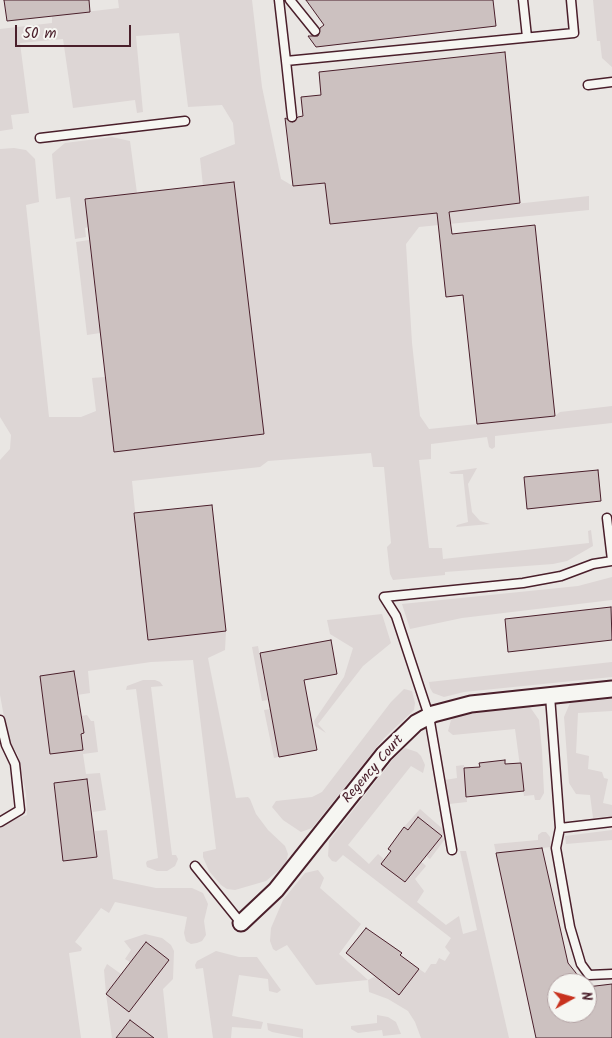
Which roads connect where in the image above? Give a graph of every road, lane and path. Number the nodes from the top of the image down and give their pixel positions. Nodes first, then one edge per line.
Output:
1 (279, 0) edge
2 (290, 0) edge
3 (523, 0) edge
4 (571, 0) edge
5 (315, 31) dead end
6 (527, 37) junction
7 (286, 61) junction
8 (612, 82) edge
9 (588, 85) dead end
10 (292, 118) dead end
11 (185, 121) dead end
12 (40, 138) dead end
13 (607, 518) dead end
14 (612, 560) edge
15 (612, 689) edge
16 (550, 696) junction
17 (429, 716) junction
18 (0, 720) edge
19 (0, 822) edge
20 (612, 822) edge
21 (560, 828) junction
22 (452, 850) dead end
23 (195, 866) dead end
24 (241, 923) joint
25 (612, 974) edge

1 - 7 lane
2 - 5 lane
3 - 6 lane
4 - 6 lane
6 - 7 lane
7 - 10 lane
8 - 9 lane
11 - 12 lane
13 - 14 lane
14 - 17 lane
15 - 16 street, Regency Court
16 - 17 street, Regency Court
16 - 21 lane
17 - 22 lane
17 - 24 street, Regency Court
18 - 19 lane
20 - 21 lane
21 - 25 lane
23 - 24 lane

